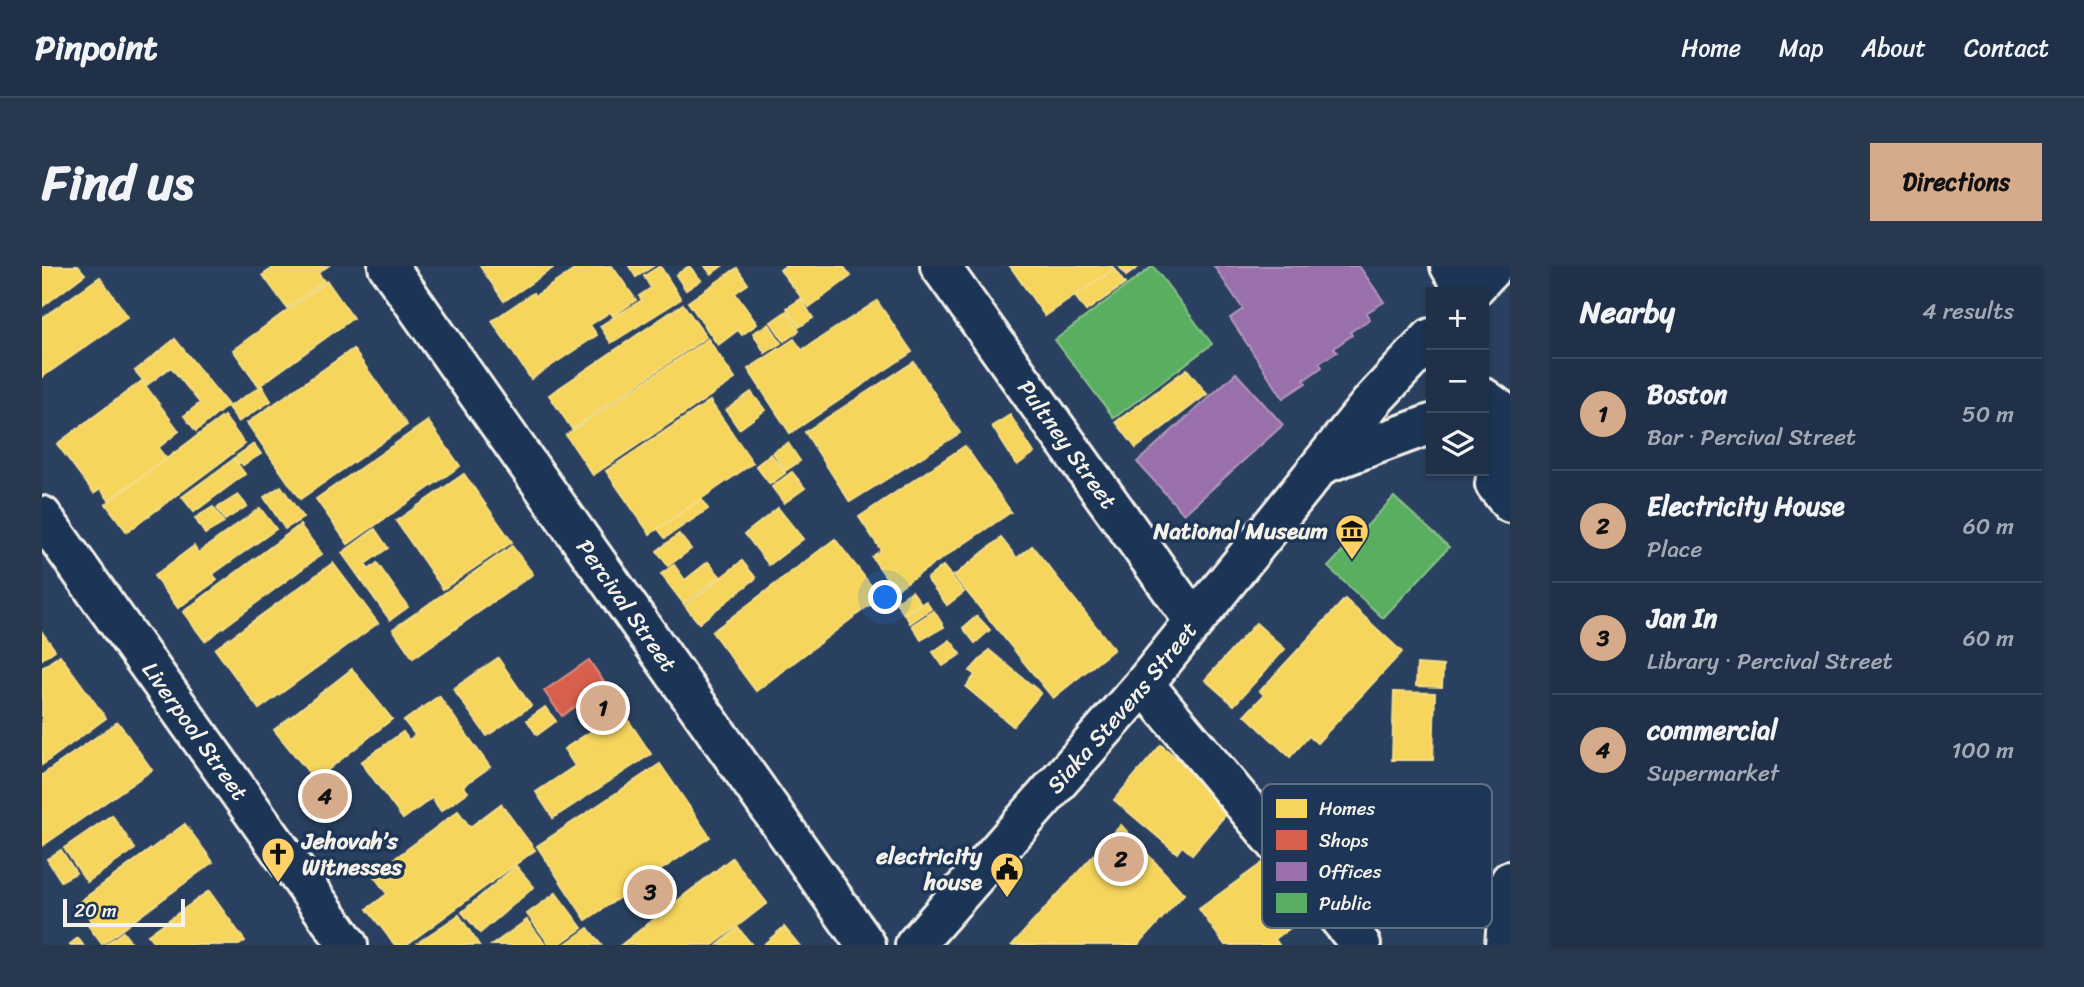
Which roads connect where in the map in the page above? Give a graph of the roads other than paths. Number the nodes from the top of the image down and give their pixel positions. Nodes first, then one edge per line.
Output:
1 (388, 266) edge
2 (940, 266) edge
3 (1450, 266) edge
4 (1494, 266) edge
5 (1465, 287) edge
6 (1474, 287) edge
7 (1426, 343) edge
8 (1495, 408) edge
9 (1426, 426) edge
10 (1321, 465) junction
11 (1510, 503) edge
12 (42, 516) edge
13 (1194, 621) junction
14 (1144, 684) junction
15 (1262, 826) edge
16 (1510, 881) edge
17 (1347, 928) edge
18 (348, 945) edge
19 (866, 945) edge
20 (915, 945) edge
21 (1361, 945) edge
22 (1505, 945) edge

1 - 19 street, Percival Street
2 - 13 street, Pultney Street
3 - 5 street
4 - 6 street
7 - 10 street, Siaka Stevens Street
8 - 11 street
9 - 10 street
10 - 13 street, Siaka Stevens Street
12 - 18 street, Liverpool Street
13 - 14 street, Siaka Stevens Street
14 - 15 street
14 - 20 street, Siaka Stevens Street
16 - 22 street
17 - 21 street

